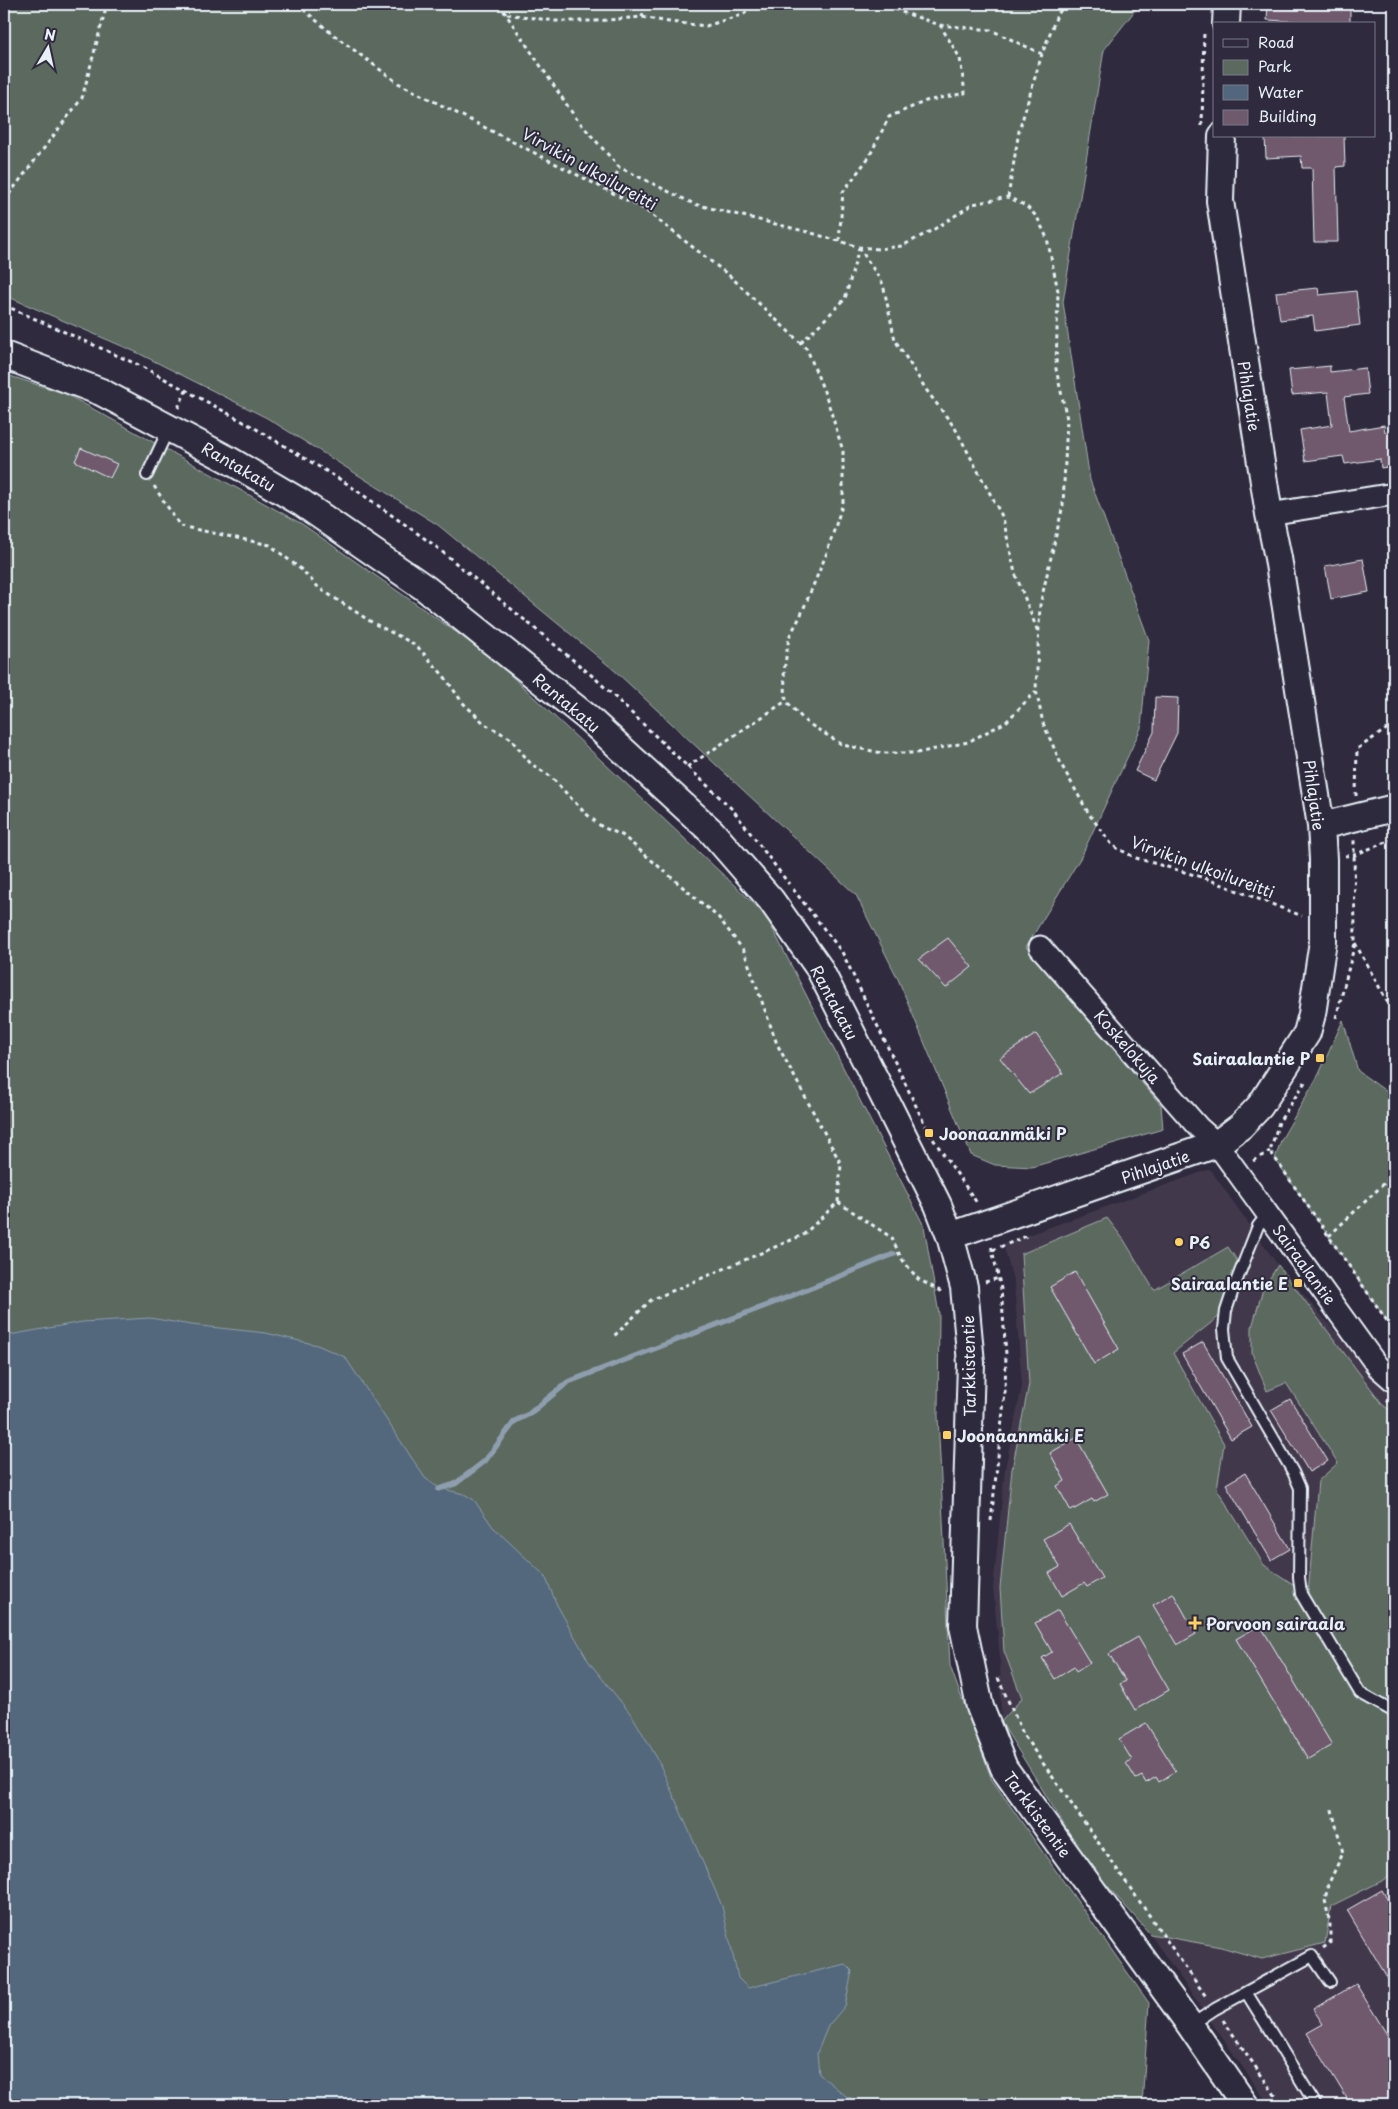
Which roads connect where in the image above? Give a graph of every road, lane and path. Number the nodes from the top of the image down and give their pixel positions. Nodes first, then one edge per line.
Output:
1 (107, 4) edge
2 (297, 4) edge
3 (498, 4) edge
4 (646, 4) edge
5 (753, 4) edge
6 (888, 4) edge
7 (1066, 4) edge
8 (1227, 4) edge
9 (506, 14) junction
10 (642, 17) junction
11 (1216, 22) edge
12 (940, 26) junction
13 (1042, 54) junction
14 (1213, 96) edge
15 (1212, 132) edge
16 (619, 167) junction
17 (611, 191) junction
18 (1008, 197) junction
19 (4, 201) edge
20 (840, 241) junction
21 (859, 247) junction
22 (4, 306) edge
23 (801, 343) junction
24 (4, 355) edge
25 (170, 427) junction
26 (147, 475) joint
27 (1394, 494) edge
28 (1269, 514) junction
29 (1039, 635) junction
30 (1036, 690) junction
31 (786, 701) junction
32 (1394, 724) edge
33 (688, 767) junction
34 (1394, 808) edge
35 (1355, 818) junction
36 (1321, 826) junction
37 (1394, 839) edge
38 (1354, 855) junction
39 (1323, 859) junction
40 (1309, 919) dead end
41 (1355, 943) junction
42 (1040, 947) dead end
43 (1394, 1014) edge
44 (1334, 1024) dead end
45 (1310, 1074) dead end
46 (1217, 1144) junction
47 (1394, 1174) edge
48 (986, 1199) dead end
49 (838, 1202) junction
50 (1268, 1212) junction
51 (980, 1213) junction
52 (950, 1236) junction
53 (1329, 1236) junction
54 (942, 1293) dead end
55 (1394, 1331) edge
56 (613, 1337) dead end
57 (1394, 1381) edge
58 (990, 1529) dead end
59 (998, 1677) dead end
60 (1394, 1712) edge
61 (1331, 1806) dead end
62 (1312, 1956) junction
63 (1330, 1982) dead end
64 (1246, 1992) junction
65 (1215, 2009) junction
66 (1190, 2026) junction
67 (1245, 2105) edge
68 (1282, 2105) edge
69 (1316, 2105) edge

1 - 19 path
2 - 17 path, Virvikin ulkoilureitti
3 - 9 path, Virvikin ulkoilureitti
4 - 10 path
5 - 10 path
6 - 12 path
7 - 13 path
8 - 11 street
9 - 10 path
9 - 16 path, Virvikin ulkoilureitti
12 - 13 path
12 - 20 path
13 - 18 path
14 - 15 path
15 - 28 street, Pihlajatie
16 - 17 path
16 - 20 path, Virvikin ulkoilureitti
17 - 23 path, Virvikin ulkoilureitti
18 - 21 path, Virvikin ulkoilureitti
18 - 29 path, Virvikin ulkoilureitti
20 - 21 path, Virvikin ulkoilureitti
21 - 23 path
21 - 29 path
22 - 33 path
23 - 31 path, Virvikin ulkoilureitti
24 - 25 street, Rantakatu
25 - 26 lane
25 - 52 street, Rantakatu
26 - 49 path
27 - 28 street
28 - 36 street, Pihlajatie
29 - 30 path, Virvikin ulkoilureitti
30 - 31 path
30 - 40 path, Virvikin ulkoilureitti
31 - 33 path
32 - 35 path
33 - 51 path
34 - 35 street
35 - 36 street
35 - 38 path
36 - 39 street, Pihlajatie
37 - 38 path
38 - 39 path
38 - 41 path
39 - 46 street, Pihlajatie
41 - 43 path
41 - 44 path
42 - 46 street, Koskelokuja
45 - 53 path
46 - 50 street, Sairaalantie
46 - 51 street, Pihlajatie
47 - 53 path
48 - 51 path
49 - 54 path
49 - 56 path
50 - 57 street, Sairaalantie
50 - 60 lane
51 - 52 street, Pihlajatie
51 - 58 path
52 - 66 street, Tarkkistentie
53 - 55 path
59 - 65 path
61 - 62 path
62 - 63 lane
62 - 64 lane
64 - 65 lane
64 - 69 lane
65 - 66 lane
65 - 68 path
66 - 67 street, Tarkkistentie

